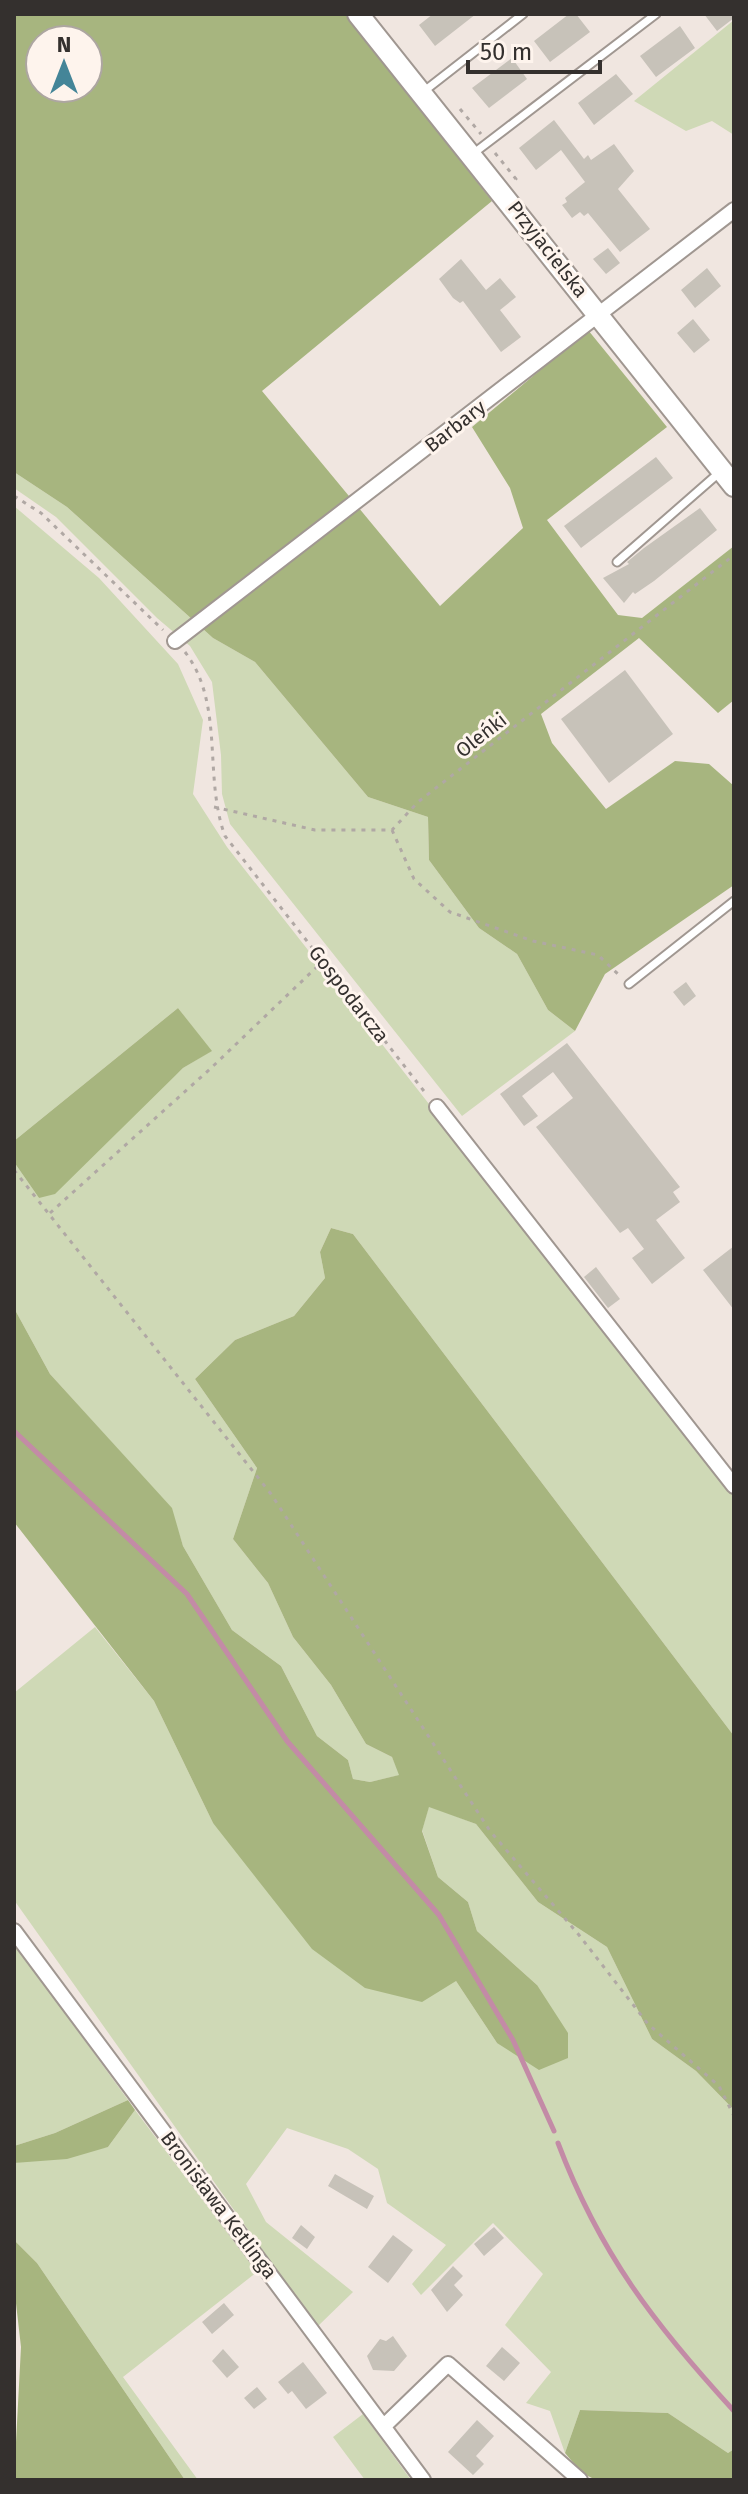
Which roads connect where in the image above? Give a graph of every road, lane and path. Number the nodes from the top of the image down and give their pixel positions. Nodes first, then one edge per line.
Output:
1 (358, 14) edge
2 (523, 14) edge
3 (656, 14) edge
4 (421, 93) junction
5 (472, 155) junction
6 (734, 210) edge
7 (600, 314) junction
8 (728, 478) edge
9 (14, 496) edge
10 (734, 555) edge
11 (617, 562) dead end
12 (175, 641) junction
13 (214, 807) junction
14 (392, 830) junction
15 (734, 901) edge
16 (323, 961) junction
17 (629, 984) joint
18 (437, 1107) joint
19 (14, 1170) edge
20 (49, 1213) junction
21 (734, 1486) edge
22 (14, 1931) edge
23 (734, 2116) edge
24 (384, 2426) junction
25 (423, 2480) edge
26 (580, 2480) edge

1 - 4 street, Przyjacielska
2 - 4 lane
3 - 5 lane
4 - 5 street, Przyjacielska
5 - 7 street, Przyjacielska
6 - 7 street, Barbary
7 - 8 street, Przyjacielska
7 - 12 street, Barbary
8 - 11 lane
9 - 12 path, Gospodarcza
10 - 14 path, Oleńki
12 - 13 path, Gospodarcza
13 - 14 path
13 - 16 path, Gospodarcza
14 - 17 path
15 - 17 lane
16 - 18 path, Gospodarcza
16 - 20 path
18 - 21 street
19 - 20 path
20 - 23 path
22 - 24 street, Bronisława Ketlinga
24 - 25 street, Bronisława Ketlinga
24 - 26 street

